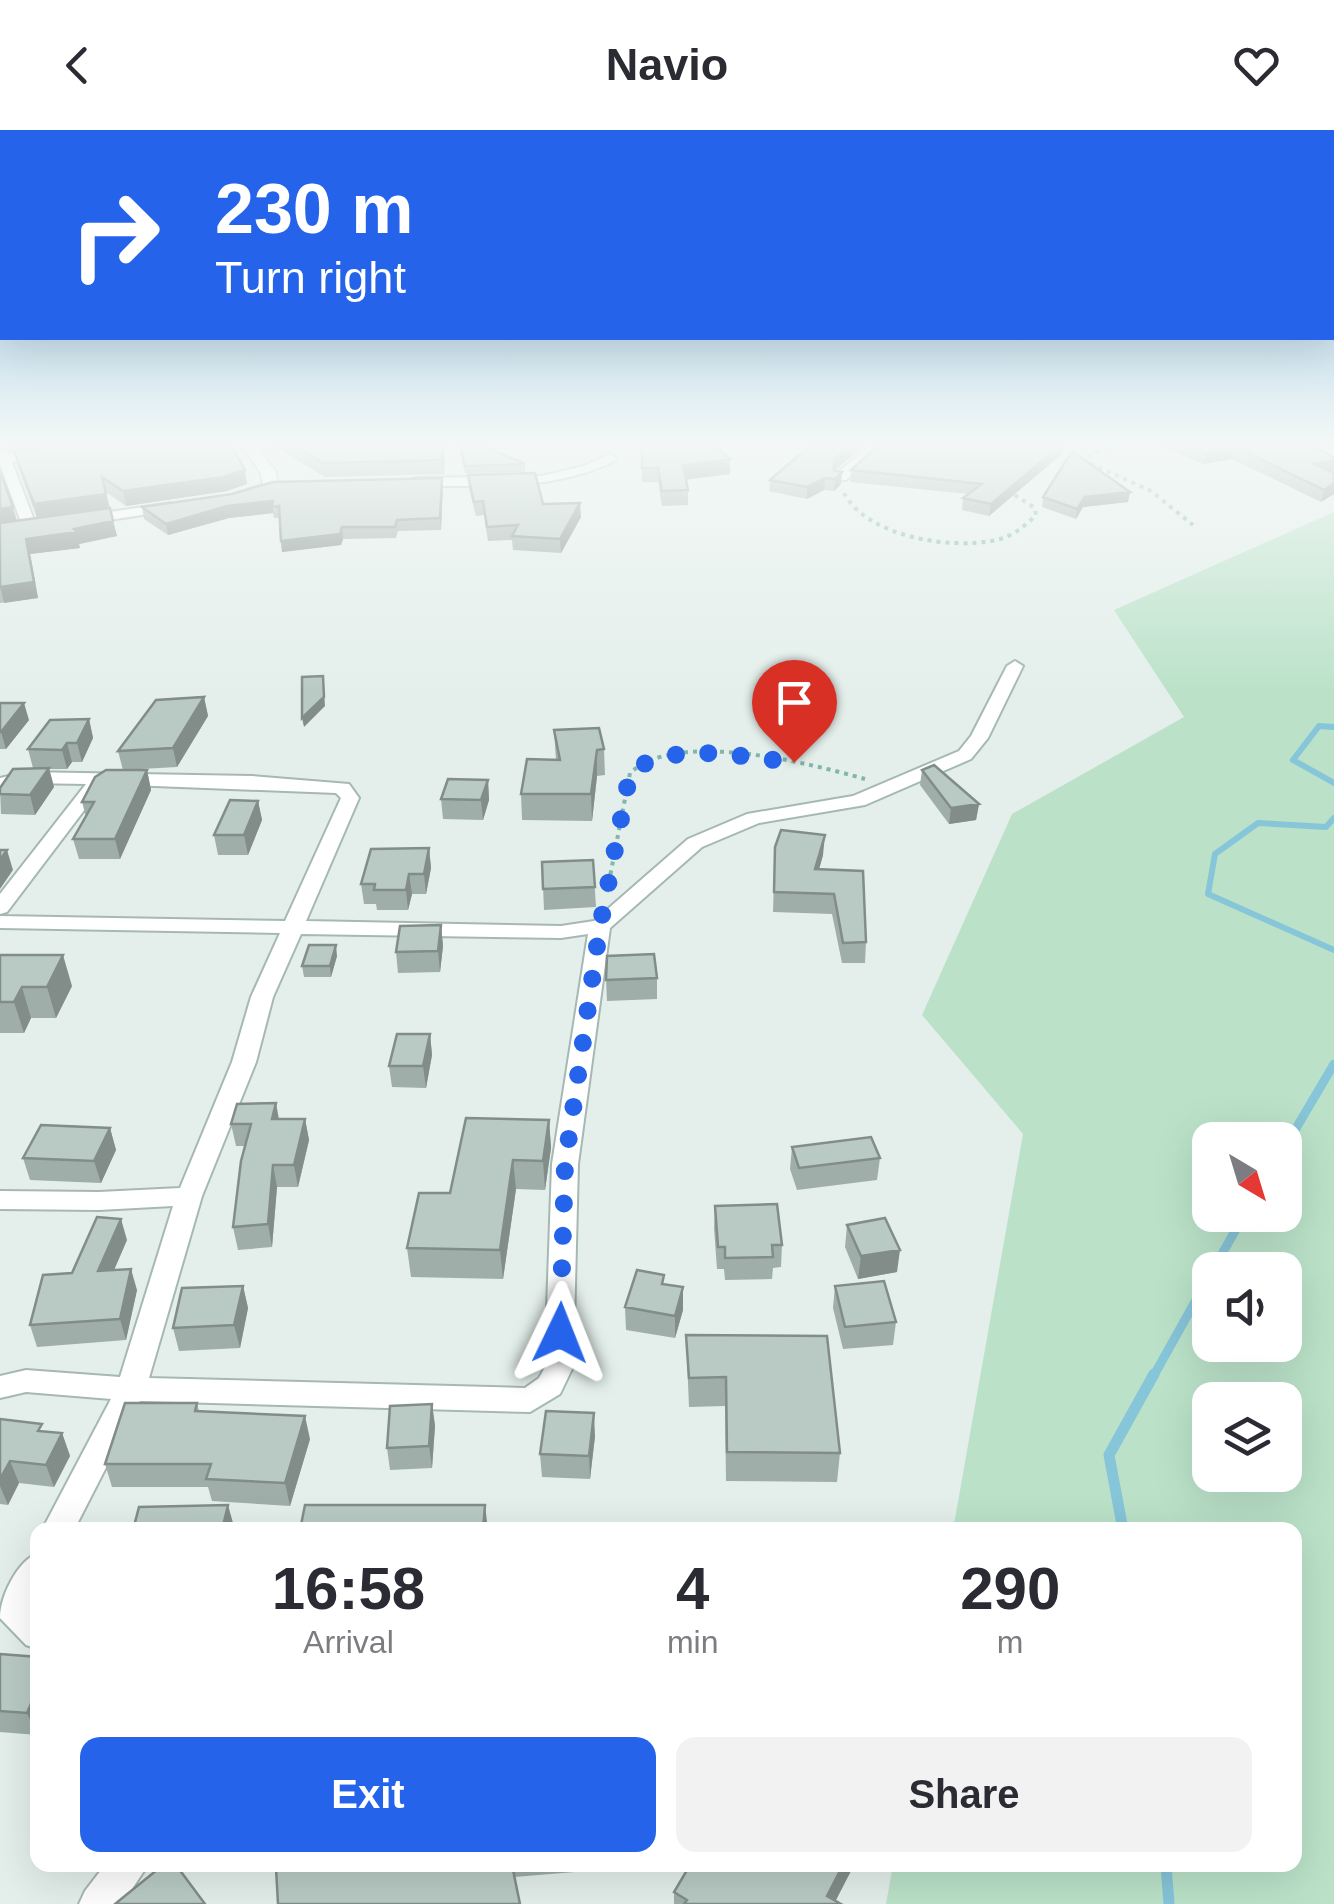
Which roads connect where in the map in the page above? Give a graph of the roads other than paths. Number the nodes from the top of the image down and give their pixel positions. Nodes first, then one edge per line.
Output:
1 (22, 525) edge
2 (49, 525) edge
3 (1016, 666) dead end
4 (99, 779) junction
5 (0, 784) edge
6 (0, 908) edge
7 (0, 922) edge
8 (292, 925) junction
9 (600, 926) junction
10 (189, 1196) junction
11 (0, 1200) edge
12 (0, 1388) edge
13 (132, 1389) junction
14 (62, 1522) edge
15 (30, 1578) edge
16 (6, 1611) edge
17 (30, 1628) edge
18 (123, 1872) edge
19 (98, 1904) edge

1 - 2 street
3 - 9 street
4 - 5 street
4 - 6 street
4 - 8 street
7 - 8 street
8 - 9 street
8 - 10 street
9 - 13 street
10 - 11 street
10 - 13 street
12 - 13 street
13 - 14 street
15 - 16 street
16 - 17 street
18 - 19 street

